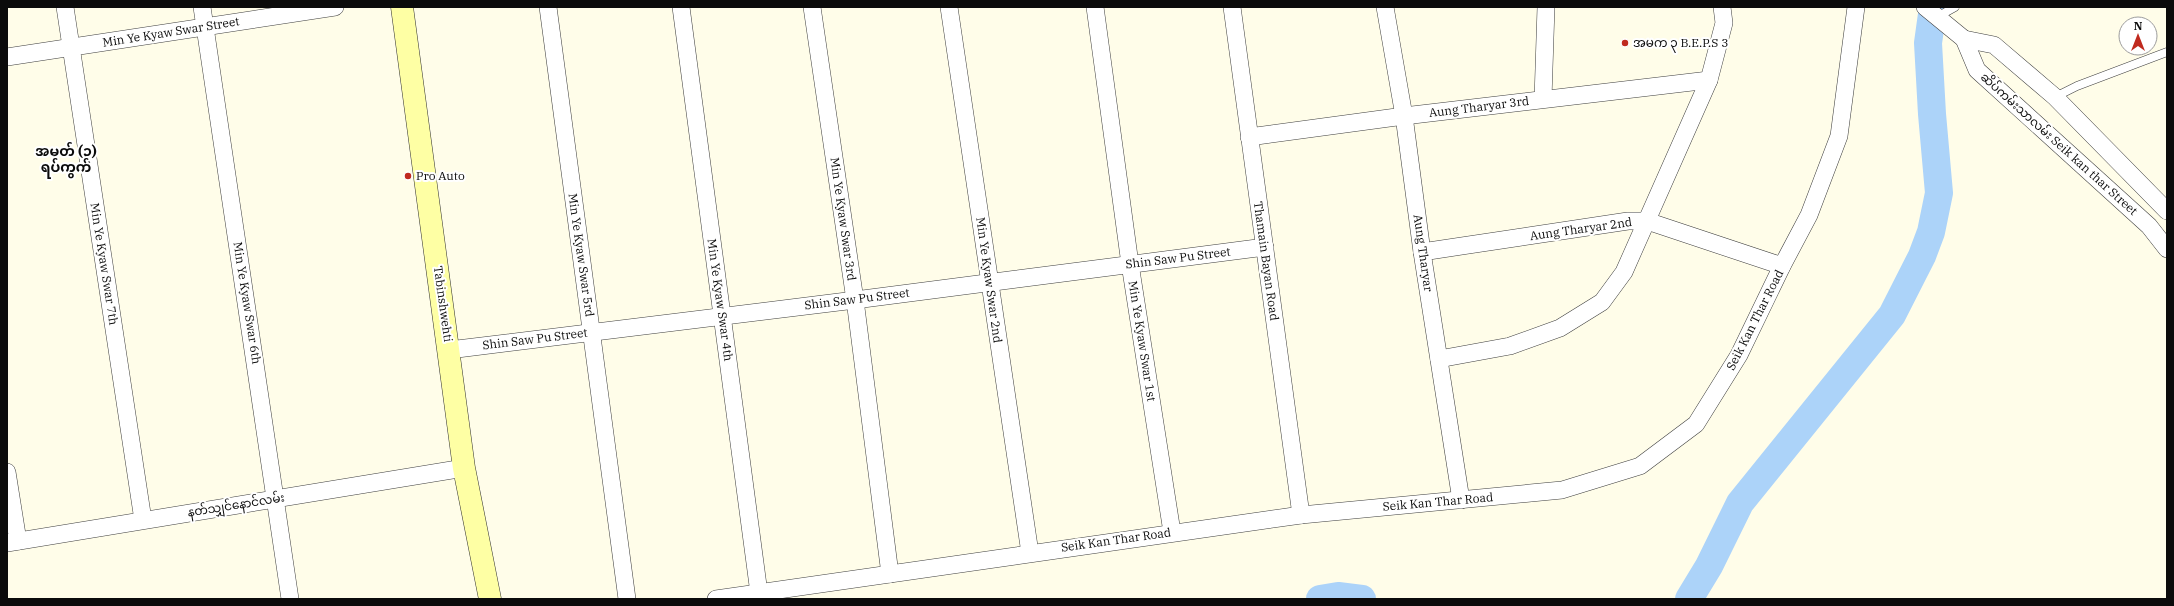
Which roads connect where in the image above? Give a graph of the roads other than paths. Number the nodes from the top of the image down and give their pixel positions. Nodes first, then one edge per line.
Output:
1 (65, 7) edge
2 (202, 7) edge
3 (335, 7) edge
4 (402, 7) edge
5 (548, 7) edge
6 (681, 7) edge
7 (812, 7) edge
8 (949, 7) edge
9 (1095, 7) edge
10 (1232, 7) edge
11 (1385, 7) edge
12 (1546, 7) edge
13 (1722, 7) edge
14 (1856, 7) edge
15 (1955, 7) edge
16 (1931, 12) edge
17 (205, 27) junction
18 (1964, 39) junction
19 (71, 47) junction
20 (2167, 52) edge
21 (7, 57) edge
22 (1709, 80) junction
23 (2055, 97) junction
24 (1543, 99) junction
25 (1404, 116) junction
26 (1249, 137) junction
27 (2167, 211) edge
28 (1647, 222) junction
29 (1264, 247) junction
30 (2167, 249) edge
31 (1422, 252) junction
32 (1130, 264) junction
33 (1782, 266) junction
34 (990, 282) junction
35 (855, 300) junction
36 (722, 315) junction
37 (591, 332) junction
38 (449, 350) junction
39 (1439, 359) junction
40 (464, 468) junction
41 (7, 472) edge
42 (276, 498) junction
43 (1461, 500) junction
44 (1301, 515) junction
45 (143, 520) junction
46 (1172, 532) junction
47 (13, 542) edge
48 (1030, 553) junction
49 (890, 574) junction
50 (759, 593) junction
51 (290, 599) edge
52 (490, 599) edge
53 (627, 599) edge
54 (716, 599) edge

1 - 19 street, Min Ye Kyaw Swar 7th
2 - 17 street, Min Ye Kyaw Swar 6th
3 - 17 street, Min Ye Kyaw Swar Street
4 - 38 main road, Tabinshwehti
5 - 37 street, Min Ye Kyaw Swar 5rd
6 - 36 street, Min Ye Kyaw Swar 4th
7 - 35 street, Min Ye Kyaw Swar 3rd
8 - 34 street, Min Ye Kyaw Swar 2nd
9 - 32 street, Min Ye Kyaw Swar 1st
10 - 26 street, Thamain Bayan Road
11 - 25 street, Aung Tharyar
12 - 24 street
13 - 22 street
14 - 33 street, Seik Kan Thar Road
15 - 16 lane
16 - 18 street
17 - 19 street, Min Ye Kyaw Swar Street
17 - 42 street, Min Ye Kyaw Swar 6th
18 - 23 street, ဆိပ်ကမ်းသာလမ်း Seik kan thar Street
18 - 30 street, ဆိပ်ကမ်းသာလမ်း Seik kan thar Street
19 - 21 street, Min Ye Kyaw Swar Street
19 - 45 street, Min Ye Kyaw Swar 7th
20 - 23 lane
22 - 24 street, Aung Tharyar 3rd
22 - 28 street
23 - 27 street, ဆိပ်ကမ်းသာလမ်း Seik kan thar Street
24 - 25 street, Aung Tharyar 3rd
25 - 26 street, Aung Tharyar 3rd
25 - 31 street, Aung Tharyar
26 - 29 street, Thamain Bayan Road
28 - 31 street, Aung Tharyar 2nd
28 - 33 street, Aung Tharyar 2nd
28 - 39 street
29 - 32 street, Shin Saw Pu Street
29 - 44 street, Thamain Bayan Road
31 - 39 street, Aung Tharyar
32 - 34 street, Shin Saw Pu Street
32 - 46 street, Min Ye Kyaw Swar 1st
33 - 43 street, Seik Kan Thar Road
34 - 35 street, Shin Saw Pu Street
34 - 48 street, Min Ye Kyaw Swar 2nd
35 - 36 street, Shin Saw Pu Street
35 - 49 street, Min Ye Kyaw Swar 3rd
36 - 37 street, Shin Saw Pu Street
36 - 50 street, Min Ye Kyaw Swar 4th
37 - 38 street, Shin Saw Pu Street
37 - 53 street, Min Ye Kyaw Swar 5rd
38 - 40 main road, Tabinshwehti
39 - 43 street, Aung Tharyar
40 - 42 street, နတ်သျှင်နောင်လမ်း
40 - 52 main road, Tabinshwehti
41 - 47 street
42 - 45 street, နတ်သျှင်နောင်လမ်း
42 - 51 street, Min Ye Kyaw Swar 6th
43 - 44 street, Seik Kan Thar Road
44 - 46 street, Seik Kan Thar Road
45 - 47 street, နတ်သျှင်နောင်လမ်း
46 - 48 street, Seik Kan Thar Road
48 - 49 street, Seik Kan Thar Road
49 - 50 street, Seik Kan Thar Road
50 - 54 street, Seik Kan Thar Road

